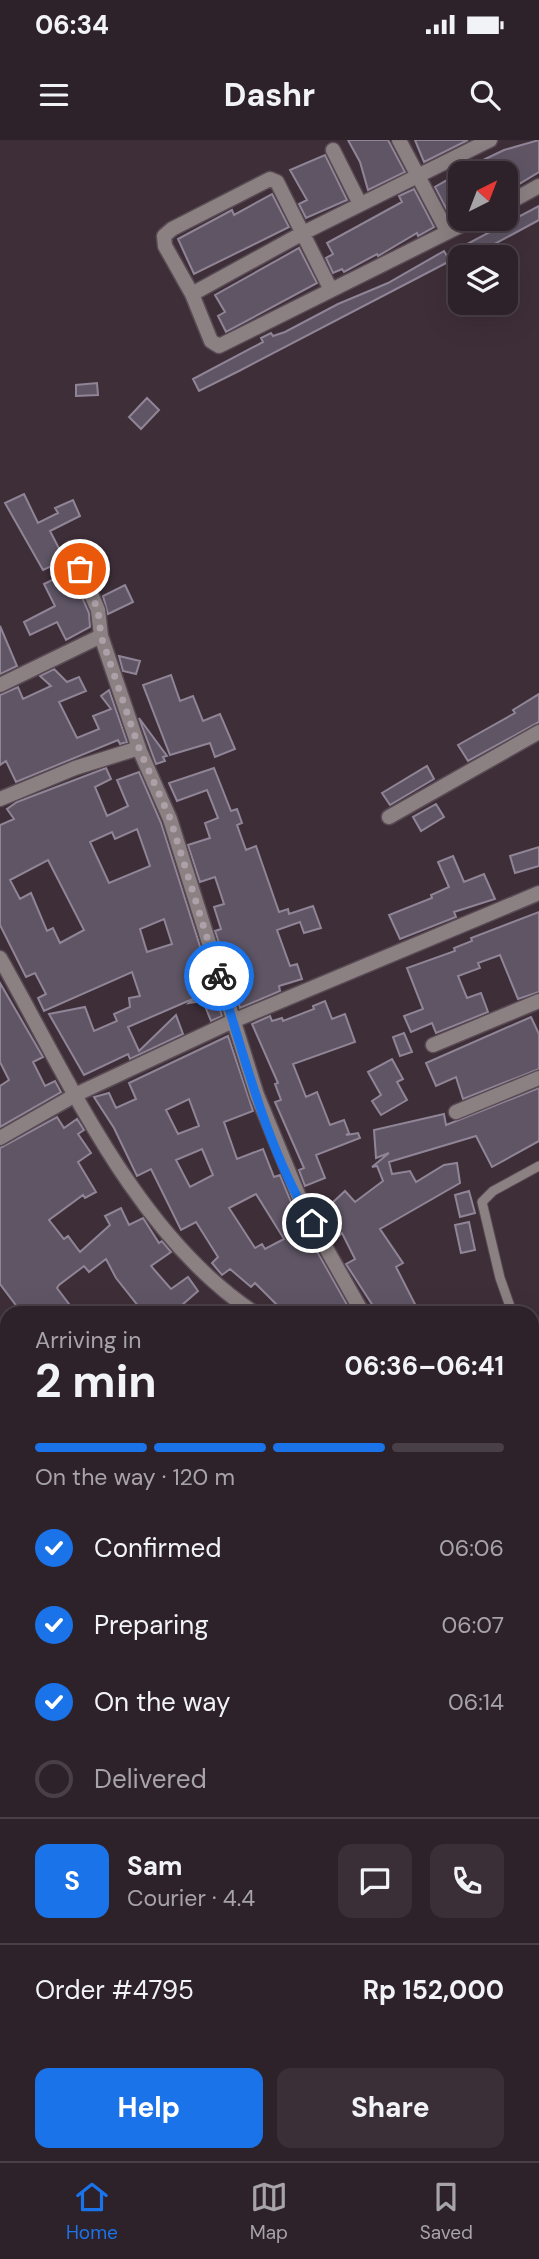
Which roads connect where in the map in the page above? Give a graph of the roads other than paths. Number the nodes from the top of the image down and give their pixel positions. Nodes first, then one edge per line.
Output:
1 (399, 140) edge
2 (490, 140) edge
3 (474, 144) edge
4 (333, 150) dead end
5 (418, 176) junction
6 (539, 186) edge
7 (518, 197) edge
8 (360, 204) junction
9 (447, 231) joint
10 (303, 233) junction
11 (331, 290) junction
12 (192, 293) junction
13 (71, 548) dead end
14 (101, 636) junction
15 (0, 685) edge
16 (539, 732) edge
17 (139, 748) junction
18 (0, 799) edge
19 (389, 817) dead end
20 (539, 893) edge
21 (0, 958) edge
22 (539, 1001) edge
23 (233, 1021) junction
24 (432, 1045) dead end
25 (539, 1077) edge
26 (77, 1094) junction
27 (456, 1112) dead end
28 (0, 1138) edge
29 (539, 1166) edge
30 (245, 1306) edge
31 (359, 1306) edge
32 (510, 1306) edge

1 - 5 street
2 - 3 street
3 - 5 street
4 - 8 street
5 - 8 street
5 - 9 street
6 - 7 street
8 - 10 street
9 - 11 street
10 - 11 street
10 - 12 street
10 - 12 street
11 - 12 street
13 - 14 street
14 - 15 street
14 - 17 street
16 - 19 street
17 - 18 street
17 - 23 street
20 - 23 street
21 - 26 street
22 - 24 street
23 - 26 street
23 - 31 street
25 - 27 street
26 - 28 street
26 - 30 street
29 - 32 lane

